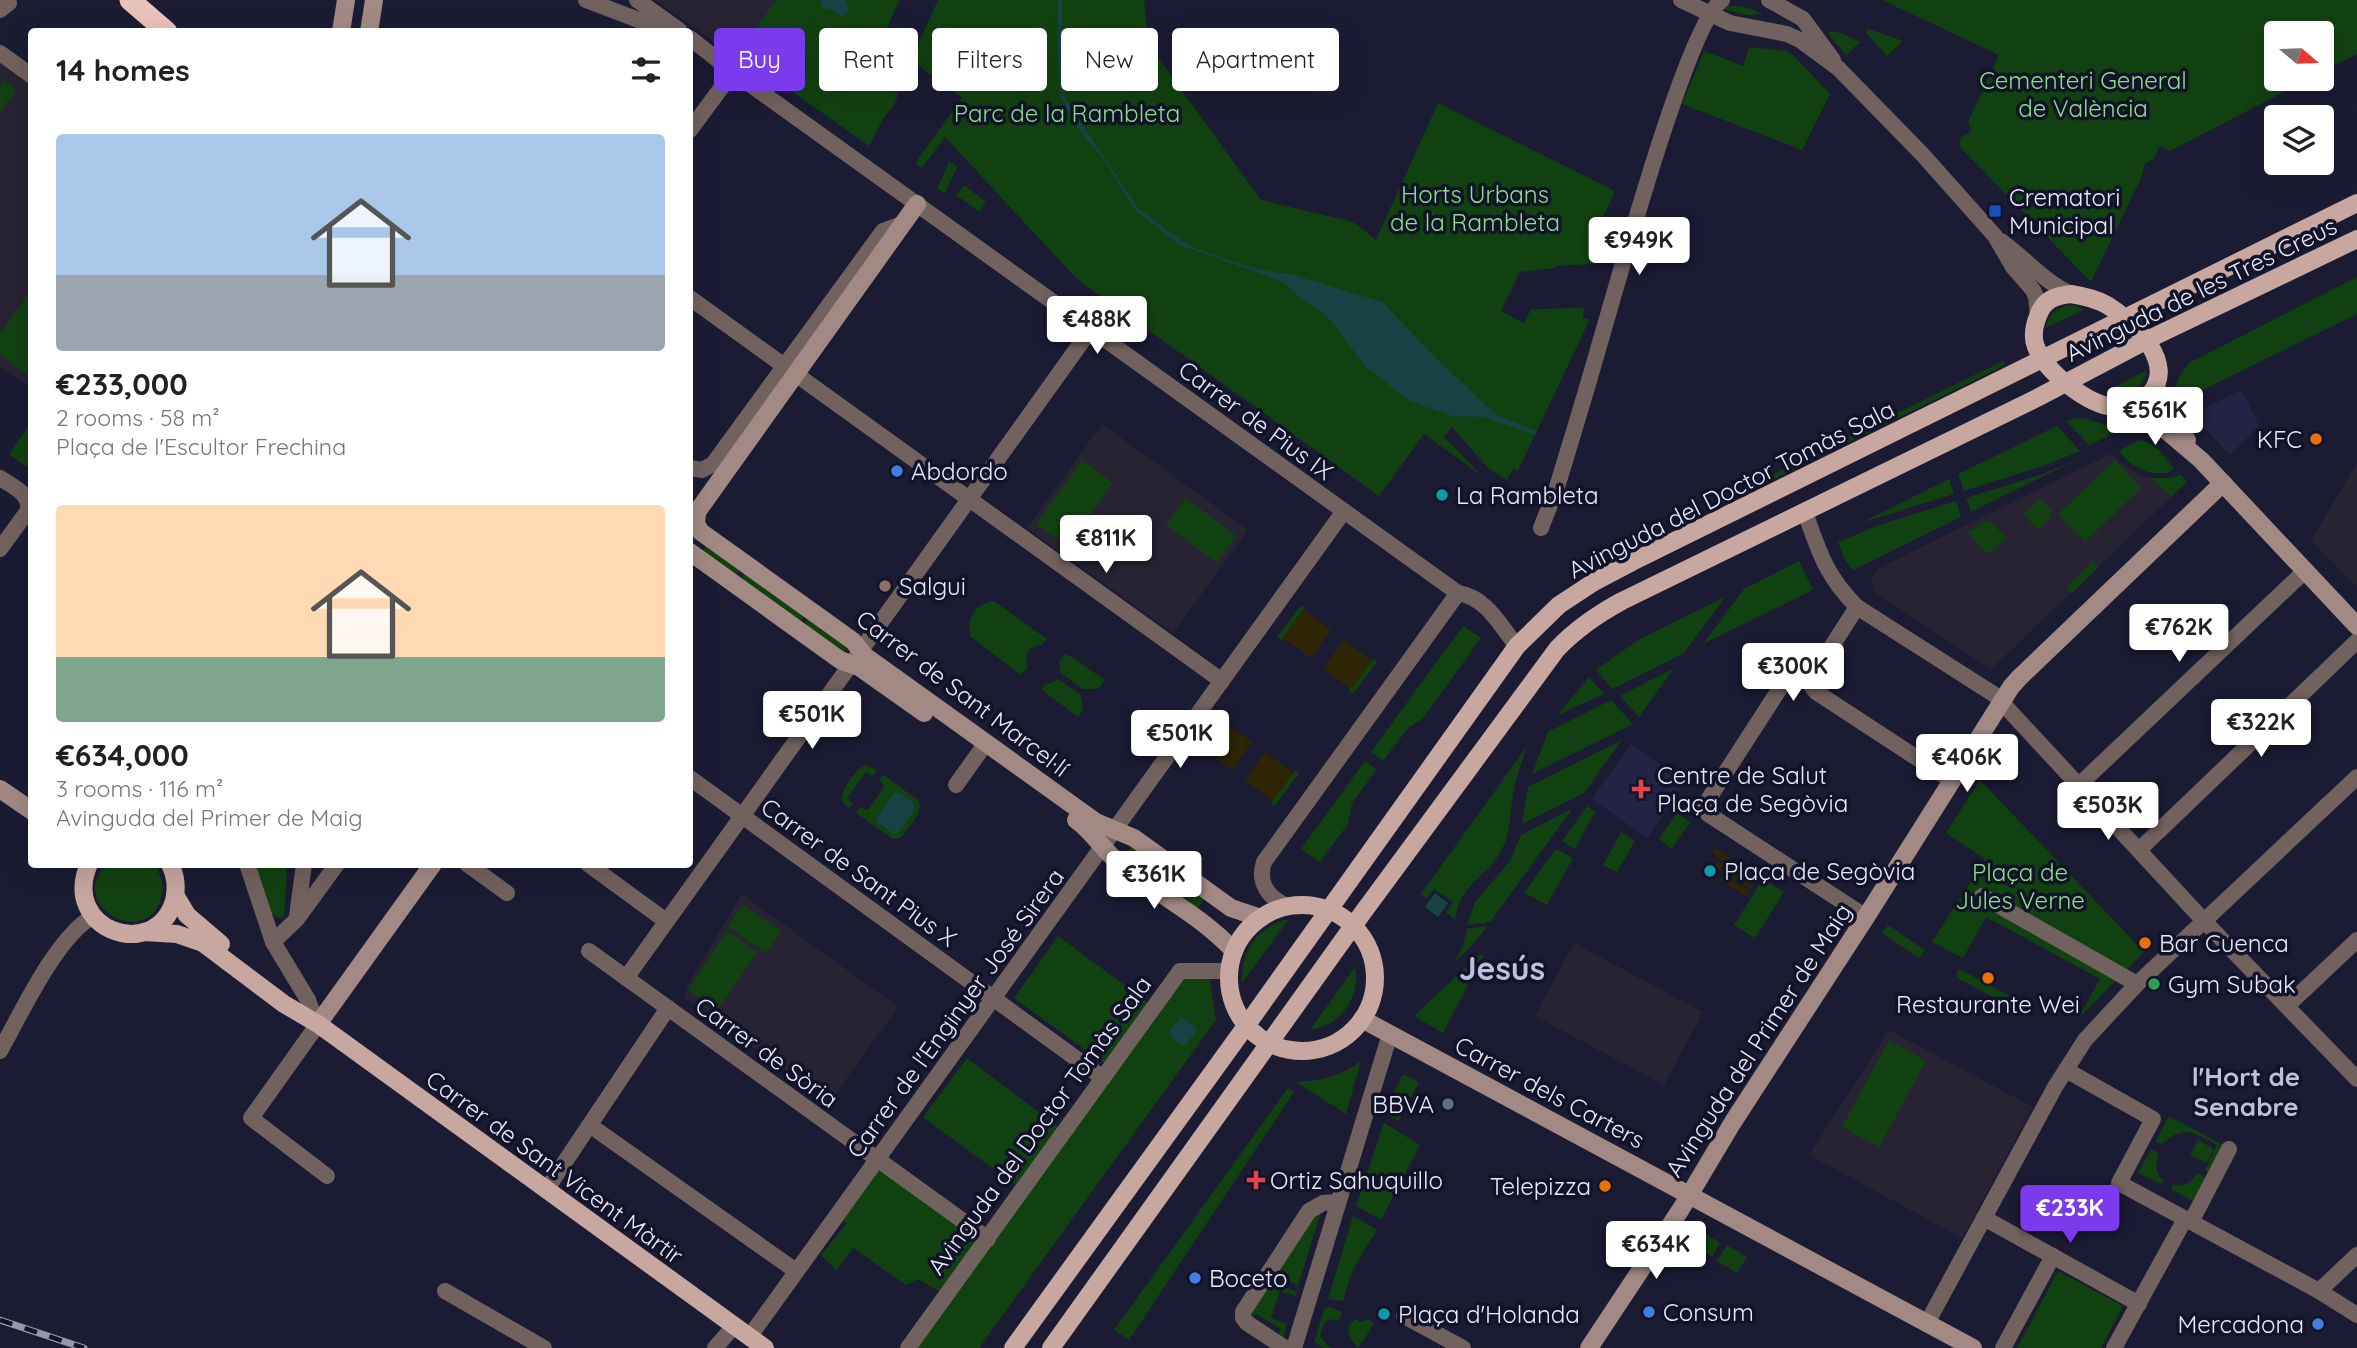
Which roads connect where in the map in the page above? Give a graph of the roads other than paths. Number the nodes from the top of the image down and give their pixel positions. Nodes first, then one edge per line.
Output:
1 (130, 0) edge
2 (346, 0) edge
3 (374, 0) edge
4 (586, 0) edge
5 (636, 0) edge
6 (1681, 0) edge
7 (1722, 0) edge
8 (1769, 0) edge
9 (1710, 14) junction
10 (162, 28) edge
11 (342, 28) edge
12 (370, 28) edge
13 (660, 28) edge
14 (662, 28) edge
15 (675, 28) edge
16 (693, 41) edge
17 (0, 53) edge
18 (714, 57) edge
19 (1838, 68) junction
20 (28, 73) edge
21 (719, 91) edge
22 (760, 91) edge
23 (693, 127) edge
24 (918, 204) junction
25 (2357, 204) edge
26 (1994, 236) junction
27 (2357, 239) edge
28 (2071, 295) junction
29 (693, 300) edge
30 (2038, 316) junction
31 (2124, 318) junction
32 (1091, 329) junction
33 (2147, 340) junction
34 (2043, 359) junction
35 (789, 371) junction
36 (2067, 383) junction
37 (2156, 384) junction
38 (2121, 407) junction
39 (2201, 460) junction
40 (696, 469) edge
41 (0, 478) edge
42 (2223, 483) junction
43 (970, 500) junction
44 (28, 501) edge
45 (28, 504) edge
46 (1344, 511) junction
47 (1805, 512) junction
48 (693, 517) edge
49 (1541, 528) dead end
50 (0, 549) edge
51 (693, 554) edge
52 (2305, 570) junction
53 (1458, 593) junction
54 (1857, 607) junction
55 (2357, 626) edge
56 (2357, 641) edge
57 (1517, 646) junction
58 (856, 657) junction
59 (1812, 677) junction
60 (1222, 681) junction
61 (2002, 702) junction
62 (983, 747) junction
63 (2357, 777) edge
64 (693, 780) edge
65 (1952, 781) junction
66 (956, 785) dead end
67 (2079, 785) junction
68 (0, 789) edge
69 (28, 808) edge
70 (742, 816) junction
71 (1114, 830) junction
72 (1103, 846) junction
73 (2140, 849) junction
74 (696, 867) edge
75 (85, 868) edge
76 (171, 868) edge
77 (248, 868) edge
78 (303, 868) edge
79 (334, 868) edge
80 (430, 868) edge
81 (473, 868) edge
82 (593, 868) edge
83 (508, 893) dead end
84 (176, 895) junction
85 (1982, 896) dead end
86 (1217, 899) junction
87 (1287, 906) junction
88 (1329, 910) junction
89 (93, 916) junction
90 (1866, 917) junction
91 (1261, 918) junction
92 (297, 919) junction
93 (666, 921) junction
94 (1201, 921) junction
95 (2205, 922) junction
96 (1353, 926) junction
97 (144, 932) junction
98 (2357, 940) edge
99 (273, 942) junction
100 (589, 951) dead end
101 (1234, 951) junction
102 (1229, 971) junction
103 (626, 978) junction
104 (2137, 984) junction
105 (994, 998) junction
106 (2287, 1006) junction
107 (668, 1008) junction
108 (315, 1019) junction
109 (1363, 1019) junction
110 (1246, 1026) junction
111 (1390, 1034) junction
112 (1270, 1044) junction
113 (0, 1051) edge
114 (2066, 1070) junction
115 (1103, 1078) junction
116 (2357, 1079) edge
117 (598, 1131) dead end
118 (2229, 1149) dead end
119 (877, 1159) junction
120 (327, 1176) dead end
121 (546, 1191) junction
122 (1688, 1194) junction
123 (1338, 1202) junction
124 (1984, 1218) junction
125 (2188, 1220) junction
126 (988, 1239) junction
127 (2053, 1256) junction
128 (2354, 1265) edge
129 (796, 1272) junction
130 (445, 1291) dead end
131 (2319, 1292) junction
132 (2139, 1304) junction
133 (2357, 1315) edge
134 (1404, 1316) dead end
135 (1927, 1323) junction
136 (742, 1331) junction
137 (544, 1348) edge
138 (715, 1348) edge
139 (765, 1348) edge
140 (908, 1348) edge
141 (1013, 1348) edge
142 (1051, 1348) edge
143 (1285, 1348) edge
144 (1294, 1348) edge
145 (1463, 1348) edge
146 (1589, 1348) edge
147 (1973, 1348) edge
148 (2003, 1348) edge
149 (2114, 1348) edge

1 - 10 highway
2 - 11 street
3 - 12 street
4 - 13 street
5 - 14 street, Carrer de Pius IX
5 - 15 street, Carrer de Pius IX
6 - 9 street
7 - 9 street
8 - 19 street
9 - 19 street
9 - 49 street
16 - 18 street, Carrer de Pius IX
17 - 20 street
19 - 26 street
21 - 23 street
22 - 24 street, Carrer de Pius IX
24 - 32 street, Carrer de Pius IX
24 - 35 street
25 - 31 main road, Avinguda de les Tres Creus
26 - 28 street
26 - 30 street
27 - 33 main road, Avinguda de les Tres Creus
28 - 30 main road
28 - 31 main road
29 - 35 street
30 - 34 main road
31 - 33 main road
31 - 34 main road, Avinguda de les Tres Creus
32 - 43 street
32 - 46 street, Carrer de Pius IX
33 - 36 main road, Avinguda de les Tres Creus
33 - 37 main road
34 - 36 main road
34 - 57 main road, Avinguda del Doctor Tomàs Sala
35 - 40 street
35 - 43 street
35 - 48 street
36 - 38 main road
36 - 47 main road, Avinguda del Doctor Tomàs Sala
37 - 38 main road
37 - 39 street
38 - 39 street
39 - 42 street
41 - 44 street
42 - 52 street
42 - 61 street, Avinguda del Primer de Maig
43 - 58 street
43 - 60 street
45 - 50 street
46 - 53 street, Carrer de Pius IX
46 - 60 street, Carrer de l'Enginyer José Sirera
47 - 54 street
47 - 96 main road, Avinguda del Doctor Tomàs Sala
48 - 58 street, Carrer de Sant Marcel·lí
51 - 58 street, Carrer de Sant Marcel·lí
52 - 55 street
52 - 67 street
53 - 57 street, Carrer de Pius IX
53 - 87 street
54 - 59 street
54 - 61 street
56 - 73 street
57 - 88 main road, Avinguda del Doctor Tomàs Sala
58 - 62 street, Carrer de Sant Marcel·lí
58 - 70 street
59 - 65 street
59 - 90 street
60 - 71 street, Carrer de l'Enginyer José Sirera
61 - 65 street, Avinguda del Primer de Maig
61 - 67 street
62 - 66 street
62 - 71 street, Carrer de Sant Marcel·lí
62 - 72 street, Carrer de Sant Marcel·lí
63 - 95 street
64 - 70 street, Carrer de Sant Pius X
65 - 90 street, Avinguda del Primer de Maig
67 - 73 street
68 - 69 street
70 - 74 street
70 - 105 street, Carrer de Sant Pius X
71 - 72 street, Carrer de l'Enginyer José Sirera
71 - 86 street, Carrer de Sant Marcel·lí
72 - 94 street, Carrer de Sant Marcel·lí
72 - 105 street, Carrer de l'Enginyer José Sirera
73 - 95 street
74 - 93 street
75 - 89 main road
76 - 84 main road
77 - 99 street
78 - 92 street
79 - 92 street
80 - 108 street
81 - 83 street
82 - 93 street
84 - 97 main road
84 - 108 main road, Carrer de Sant Vicent Màrtir
85 - 104 street
86 - 91 street, Carrer de Sant Marcel·lí
86 - 94 street
87 - 88 main road
87 - 91 main road
88 - 96 main road
88 - 110 main road, Avinguda del Doctor Tomàs Sala
89 - 97 main road, Carrer de Sant Vicent Màrtir
89 - 113 street
90 - 122 street, Avinguda del Primer de Maig
91 - 101 main road
92 - 99 street
93 - 103 street
94 - 101 street, Carrer de Sant Marcel·lí
95 - 104 street
95 - 106 street
96 - 109 main road
96 - 112 main road, Avinguda del Doctor Tomàs Sala
97 - 108 main road, Carrer de Sant Vicent Màrtir
98 - 106 street
99 - 108 street
100 - 103 street, Carrer de Sòria
101 - 102 main road
102 - 110 main road
102 - 115 street, Avinguda del Doctor Tomàs Sala
103 - 107 street, Carrer de Sòria
104 - 114 street
105 - 115 street, Carrer de Sant Pius X
105 - 119 street, Carrer de l'Enginyer José Sirera
106 - 116 street
107 - 119 street, Carrer de Sòria
107 - 121 street
108 - 120 street
108 - 121 main road, Carrer de Sant Vicent Màrtir
109 - 111 street, Carrer dels Carters
109 - 112 main road
110 - 112 main road
110 - 141 main road, Avinguda del Doctor Tomàs Sala
111 - 122 street, Carrer dels Carters
111 - 123 street
112 - 142 main road, Avinguda del Doctor Tomàs Sala
114 - 124 street
114 - 125 street
115 - 126 street, Avinguda del Doctor Tomàs Sala
117 - 129 street
118 - 125 street
119 - 126 street, Carrer de Sòria
119 - 129 street, Carrer de l'Enginyer José Sirera
121 - 136 main road, Carrer de Sant Vicent Màrtir
122 - 135 street, Carrer dels Carters
122 - 146 street, Avinguda del Primer de Maig
123 - 143 street
123 - 144 street
124 - 127 street
124 - 135 street
125 - 131 street
125 - 132 street
126 - 140 street, Avinguda del Doctor Tomàs Sala
127 - 132 street
127 - 148 street
128 - 131 street
129 - 136 street, Carrer de l'Enginyer José Sirera
130 - 137 street
131 - 133 street
132 - 149 street
134 - 145 street
135 - 147 street, Carrer dels Carters
136 - 138 street, Carrer de l'Enginyer José Sirera
136 - 139 main road, Carrer de Sant Vicent Màrtir

